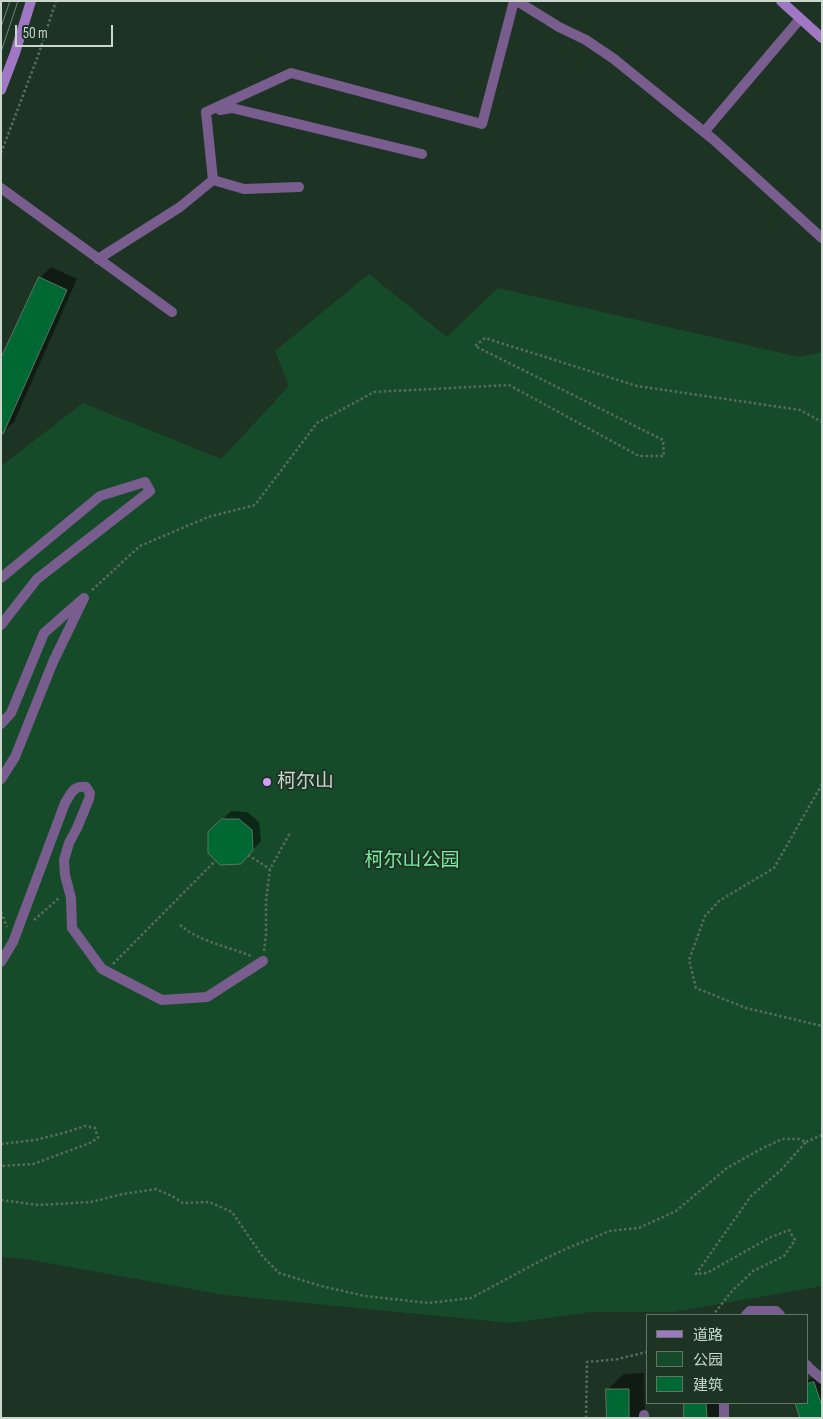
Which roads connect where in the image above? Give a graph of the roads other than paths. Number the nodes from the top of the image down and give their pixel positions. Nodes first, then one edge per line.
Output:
1 (31, 1) edge
2 (516, 1) edge
3 (781, 1) edge
4 (800, 19) junction
5 (822, 38) edge
6 (1, 90) edge
7 (206, 112) junction
8 (704, 132) junction
9 (422, 154) dead end
10 (213, 180) junction
11 (298, 187) dead end
12 (1, 188) edge
13 (822, 238) edge
14 (98, 259) junction
15 (172, 312) dead end
16 (1, 578) edge
17 (1, 625) edge
18 (1, 724) edge
19 (1, 779) edge
20 (263, 961) road end
21 (1, 962) edge
22 (747, 1314) edge
23 (779, 1314) edge
24 (808, 1368) edge
25 (822, 1379) edge
26 (724, 1404) edge
27 (724, 1418) edge

1 - 6 main road
2 - 7 street
2 - 8 street
3 - 4 main road
4 - 5 main road
4 - 8 street
7 - 9 street
7 - 10 street
8 - 13 street
10 - 11 street
10 - 14 street
12 - 14 street
14 - 15 street
16 - 17 street
18 - 19 street
20 - 21 street
22 - 23 street
24 - 25 street
26 - 27 street

